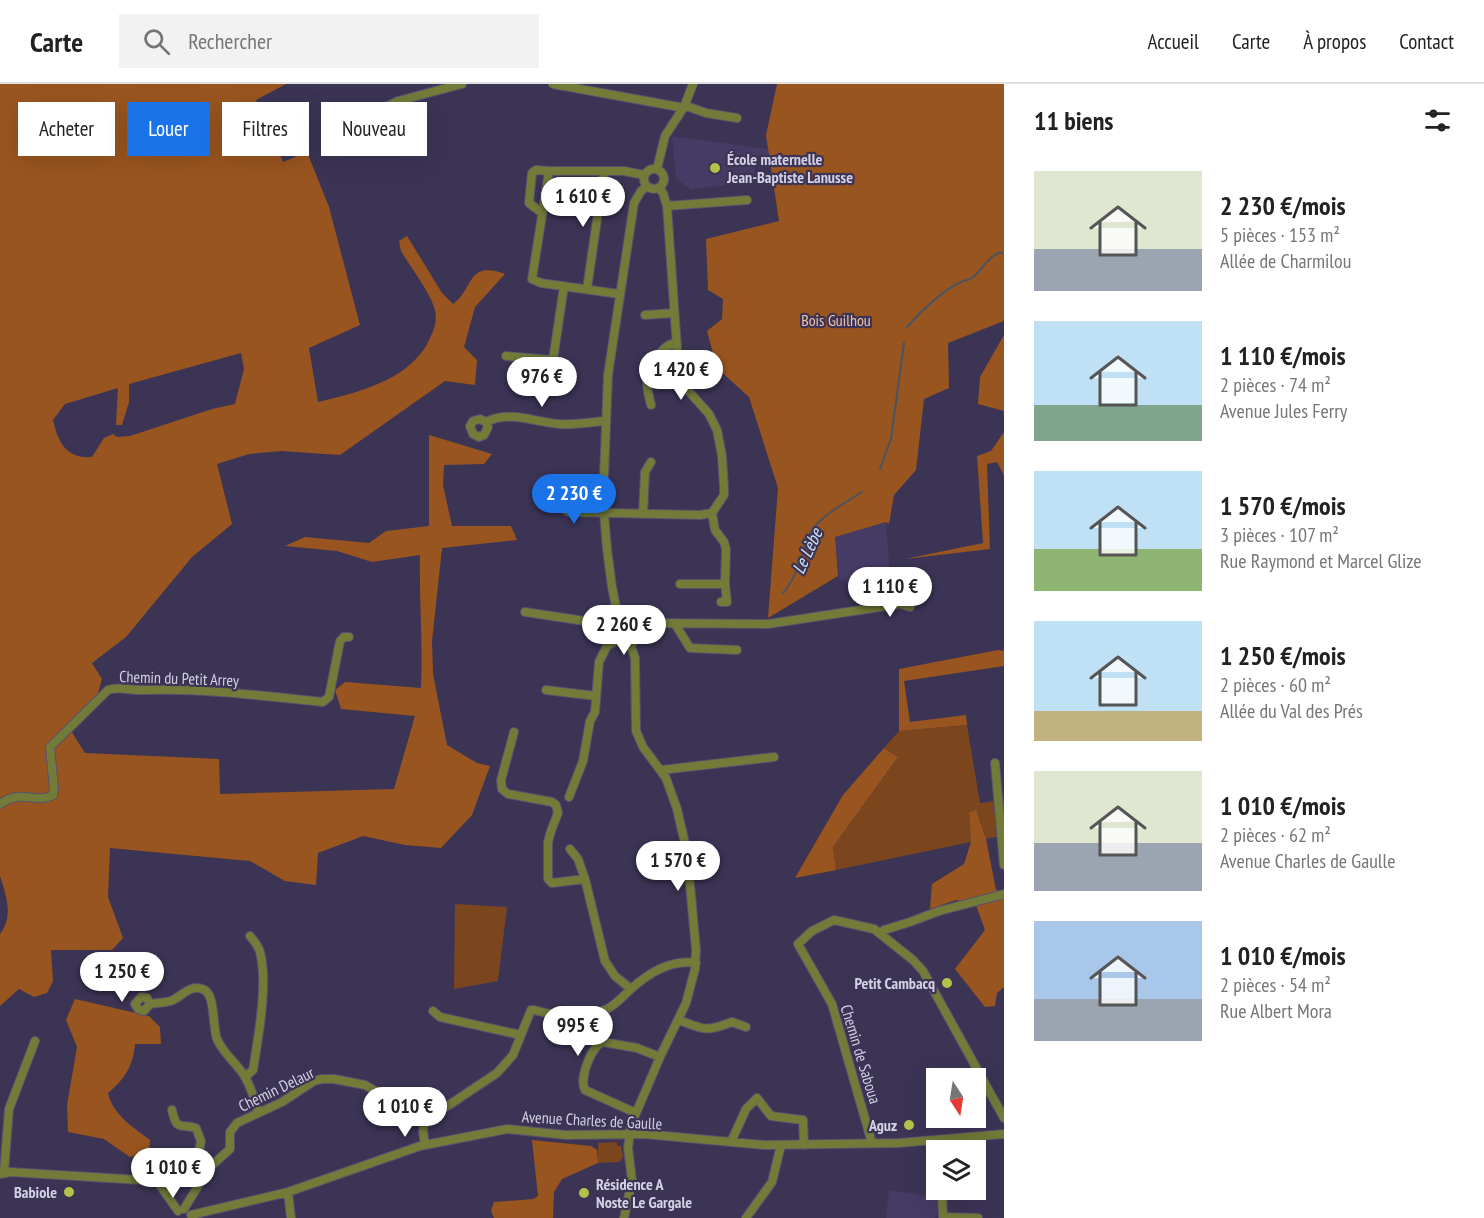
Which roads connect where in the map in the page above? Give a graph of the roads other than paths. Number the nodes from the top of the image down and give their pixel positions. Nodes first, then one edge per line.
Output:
1 (462, 84) edge
2 (553, 84) edge
3 (693, 84) edge
4 (396, 102) edge
5 (684, 107) junction
6 (737, 118) dead end
7 (657, 169) junction
8 (549, 171) junction
9 (604, 171) junction
10 (644, 175) junction
11 (646, 186) junction
12 (659, 188) junction
13 (747, 200) dead end
14 (667, 206) junction
15 (542, 213) junction
16 (564, 286) junction
17 (587, 289) junction
18 (619, 294) junction
19 (674, 313) junction
20 (645, 315) dead end
21 (676, 343) junction
22 (506, 356) dead end
23 (651, 405) dead end
24 (605, 421) junction
25 (486, 422) dead end
26 (651, 462) dead end
27 (555, 503) dead end
28 (604, 512) junction
29 (712, 513) junction
30 (643, 514) junction
31 (680, 584) dead end
32 (725, 584) junction
33 (721, 602) dead end
34 (910, 607) dead end
35 (525, 612) dead end
36 (675, 624) junction
37 (623, 628) junction
38 (635, 631) junction
39 (349, 637) dead end
40 (617, 640) junction
41 (630, 644) junction
42 (737, 650) dead end
43 (546, 690) dead end
44 (596, 696) junction
45 (514, 732) dead end
46 (774, 757) dead end
47 (995, 763) dead end
48 (661, 770) junction
49 (569, 797) dead end
50 (0, 804) edge
51 (570, 849) dead end
52 (1004, 865) edge
53 (585, 879) junction
54 (1004, 894) edge
55 (881, 933) junction
56 (250, 936) dead end
57 (696, 963) junction
58 (631, 989) junction
59 (150, 1004) dead end
60 (433, 1011) dead end
61 (679, 1020) junction
62 (746, 1027) dead end
63 (521, 1035) junction
64 (35, 1041) dead end
65 (660, 1057) junction
66 (245, 1077) junction
67 (172, 1110) dead end
68 (258, 1112) junction
69 (426, 1113) junction
70 (636, 1113) junction
71 (1004, 1118) edge
72 (629, 1134) junction
73 (1004, 1134) edge
74 (954, 1139) joint
75 (731, 1142) junction
76 (872, 1143) junction
77 (804, 1144) junction
78 (425, 1145) junction
79 (782, 1145) junction
80 (2, 1173) edge
81 (203, 1178) junction
82 (288, 1192) junction
83 (942, 1200) edge
84 (179, 1213) edge
85 (190, 1217) edge
86 (291, 1218) edge
87 (624, 1218) edge
88 (746, 1218) edge
89 (943, 1218) edge
90 (978, 1218) edge

1 - 4 street
2 - 5 street
3 - 5 street
5 - 6 street
5 - 7 street
7 - 10 street
7 - 12 street
8 - 9 street
8 - 15 street
8 - 15 street
9 - 10 street
9 - 17 street
10 - 11 street
11 - 12 street
11 - 18 street
12 - 14 street
13 - 14 street
14 - 19 street
15 - 16 street
16 - 17 street
16 - 22 street
17 - 18 street
18 - 24 street
19 - 20 street
19 - 21 street
21 - 23 street
21 - 29 street
24 - 25 street
24 - 28 street
26 - 30 street
27 - 28 street
28 - 30 street
28 - 37 street
29 - 30 street
29 - 32 street
31 - 32 street
32 - 33 street
34 - 36 street
35 - 40 street
36 - 38 street
36 - 42 street
37 - 38 street
37 - 40 street
38 - 41 street
39 - 50 street, Chemin du Petit Arrey
40 - 41 street
40 - 44 street
41 - 48 street
43 - 44 street
44 - 49 street
45 - 53 street
46 - 48 street
47 - 52 street
48 - 57 street
51 - 53 street
53 - 58 street
54 - 55 street
55 - 71 street
55 - 76 street, Chemin de Saboua
56 - 66 street
57 - 58 street
57 - 61 street
58 - 63 street
59 - 66 street
60 - 63 street
61 - 62 street
61 - 65 street
63 - 69 street
64 - 80 street
65 - 70 street
65 - 70 street
66 - 68 street
67 - 81 street
68 - 69 street, Chemin Delaur
68 - 81 street, Chemin Delaur
69 - 78 street
70 - 72 street
72 - 75 street, Avenue Charles de Gaulle
72 - 78 street, Avenue Charles de Gaulle
72 - 87 street
73 - 74 street, Avenue Charles de Gaulle
74 - 76 street, Avenue Charles de Gaulle
75 - 77 street
75 - 79 street, Avenue Charles de Gaulle
76 - 77 street, Avenue Charles de Gaulle
77 - 79 street, Avenue Charles de Gaulle
78 - 82 street, Avenue Charles de Gaulle
79 - 88 street
80 - 84 street
81 - 84 street, Chemin Delaur
82 - 85 street, Avenue Charles de Gaulle
82 - 86 street
83 - 89 street
84 - 85 street
89 - 90 street

